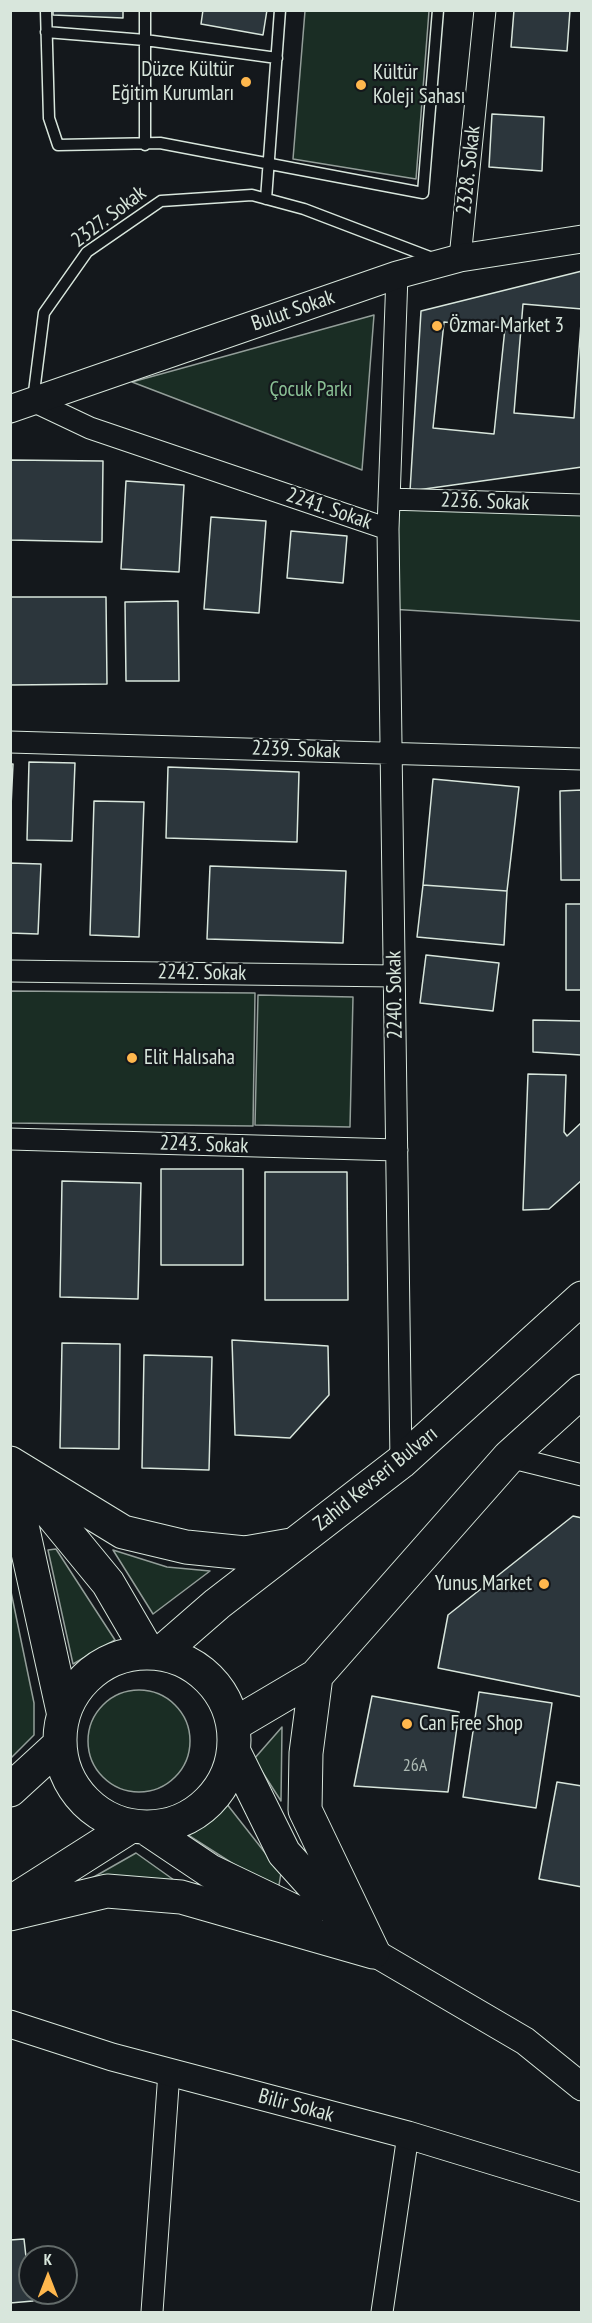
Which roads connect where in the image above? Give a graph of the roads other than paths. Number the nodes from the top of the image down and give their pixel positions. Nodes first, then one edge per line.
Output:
1 (46, 10) edge
2 (146, 10) edge
3 (280, 10) edge
4 (438, 10) edge
5 (485, 10) edge
6 (46, 32) junction
7 (145, 40) junction
8 (277, 58) junction
9 (145, 145) junction
10 (268, 164) junction
11 (266, 199) junction
12 (582, 239) edge
13 (452, 260) junction
14 (397, 275) junction
15 (22, 405) edge
16 (389, 499) junction
17 (582, 505) edge
18 (388, 528) junction
19 (10, 742) edge
20 (391, 753) junction
21 (582, 759) edge
22 (10, 971) edge
23 (394, 976) junction
24 (10, 1139) edge
25 (397, 1150) junction
26 (582, 1298) edge
27 (582, 1391) edge
28 (509, 1457) junction
29 (401, 1462) junction
30 (10, 1464) edge
31 (10, 1471) edge
32 (582, 1475) edge
33 (295, 1544) junction
34 (155, 1651) junction
35 (316, 1676) junction
36 (63, 1712) junction
37 (233, 1739) junction
38 (58, 1746) junction
39 (10, 1790) edge
40 (139, 1827) junction
41 (10, 1903) edge
42 (10, 1914) edge
43 (373, 1952) junction
44 (10, 2024) edge
45 (169, 2072) junction
46 (582, 2087) edge
47 (408, 2135) junction
48 (582, 2188) edge
49 (152, 2313) edge
50 (382, 2313) edge

1 - 6 lane
2 - 7 lane
3 - 8 lane
4 - 10 lane
5 - 13 street, 2328. Sokak
6 - 7 lane
6 - 9 lane
7 - 8 lane
7 - 9 lane
8 - 10 lane
9 - 10 lane
10 - 11 lane
11 - 13 lane, 2327. Sokak
11 - 15 lane, 2327. Sokak
12 - 13 street, Bulut Sokak
13 - 14 street, Bulut Sokak
14 - 15 street, Bulut Sokak
14 - 16 street, 2241. Sokak
15 - 18 street, 2241. Sokak
16 - 17 street, 2236. Sokak
16 - 18 street, 2241. Sokak
18 - 20 street, 2240. Sokak
19 - 20 street, 2239. Sokak
20 - 21 street, 2239. Sokak
20 - 23 street, 2240. Sokak
22 - 23 street, 2242. Sokak
23 - 25 street, 2240. Sokak
24 - 25 street, 2243. Sokak
25 - 29 street, 2240. Sokak
26 - 29 main road, Zahid Kevseri Bulvarı
27 - 28 main road
28 - 32 street
28 - 35 main road
29 - 33 main road, Zahid Kevseri Bulvarı
30 - 33 main road
30 - 34 main road
31 - 36 main road
33 - 34 main road, Zahid Kevseri Bulvarı
34 - 36 main road
34 - 37 main road
35 - 37 main road
35 - 43 main road
36 - 38 main road
37 - 40 main road
37 - 43 main road
38 - 39 main road
38 - 40 main road
40 - 41 main road
40 - 43 main road
42 - 43 main road
43 - 46 street
44 - 45 street, Bilir Sokak
45 - 47 street, Bilir Sokak
45 - 49 street
47 - 48 street, Bilir Sokak
47 - 50 street

